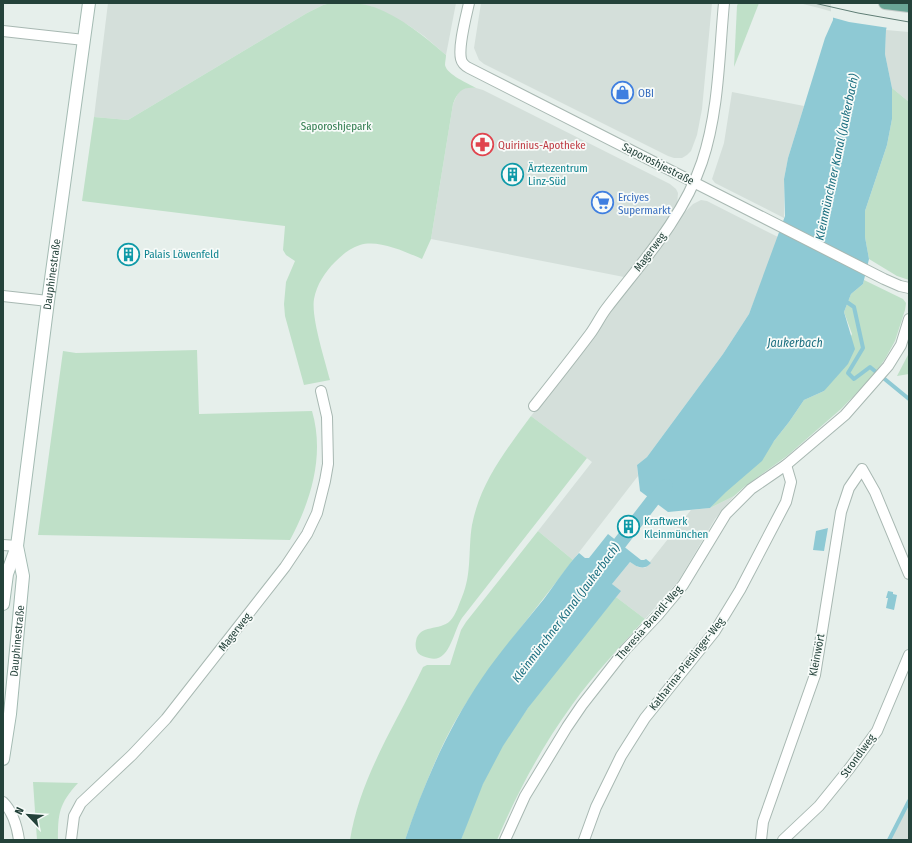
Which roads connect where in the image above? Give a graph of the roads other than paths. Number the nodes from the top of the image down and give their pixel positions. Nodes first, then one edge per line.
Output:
1 (89, 3) edge
2 (469, 3) edge
3 (724, 3) edge
4 (885, 3) edge
5 (904, 6) edge
6 (3, 31) edge
7 (84, 40) junction
8 (694, 182) junction
9 (909, 288) edge
10 (3, 296) edge
11 (48, 300) junction
12 (909, 319) edge
13 (321, 391) dead end
14 (534, 406) dead end
15 (786, 465) junction
16 (3, 545) edge
17 (17, 546) junction
18 (909, 574) edge
19 (3, 604) edge
20 (909, 655) edge
21 (3, 759) edge
22 (3, 802) edge
23 (19, 840) edge
24 (71, 840) edge
25 (505, 840) edge
26 (584, 840) edge
27 (760, 840) edge
28 (783, 840) edge

1 - 7 main road, Dauphinestraße
2 - 8 street, Saporoshjestraße
3 - 8 street, Magerweg
4 - 5 main road
6 - 7 street
7 - 11 main road, Dauphinestraße
8 - 9 street, Saporoshjestraße
8 - 14 street, Magerweg
10 - 11 street
11 - 17 main road, Dauphinestraße
12 - 15 street, Theresia-Brandl-Weg
13 - 24 street, Magerweg
15 - 25 street, Theresia-Brandl-Weg
15 - 26 street, Katharina-Pieslinger-Weg
16 - 17 street
17 - 19 main road, Dauphinestraße
17 - 21 main road, Dauphinestraße
18 - 27 street, Kleinwört
20 - 28 street, Strondlweg
22 - 23 street

